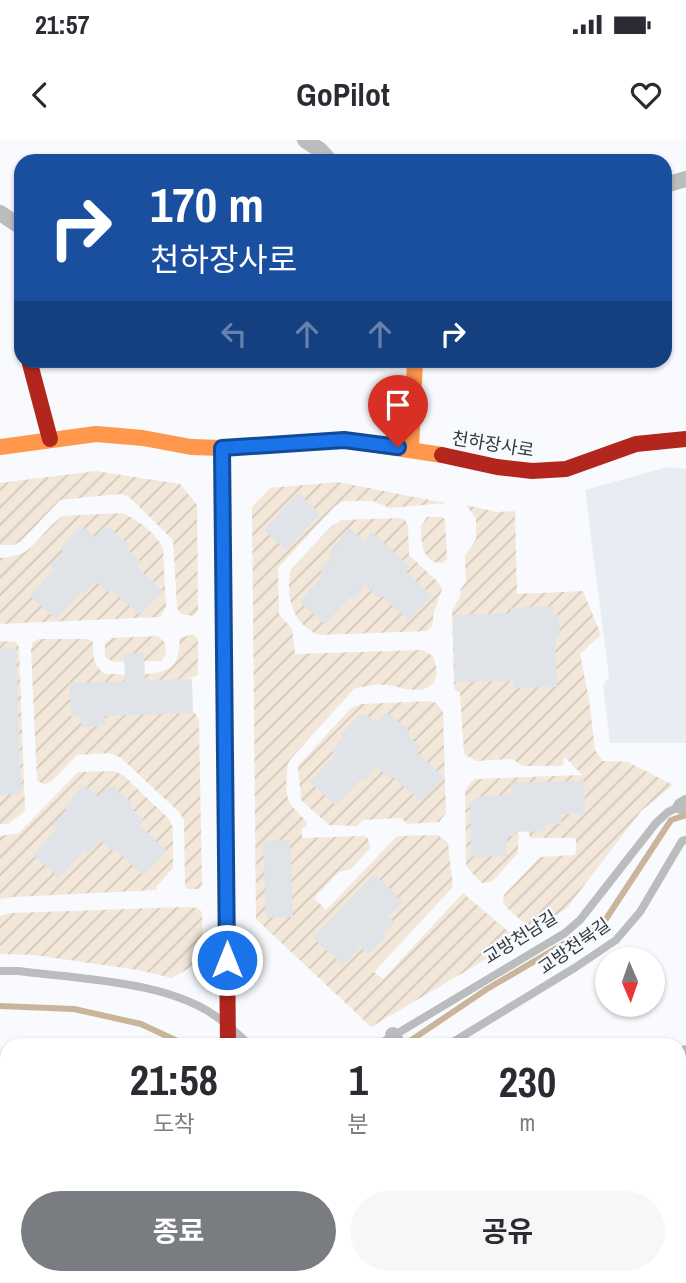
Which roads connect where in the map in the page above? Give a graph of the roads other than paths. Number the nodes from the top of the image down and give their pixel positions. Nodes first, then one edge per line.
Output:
1 (305, 140) edge
2 (324, 154) edge
3 (31, 368) edge
4 (415, 368) edge
5 (50, 439) junction
6 (686, 439) edge
7 (0, 447) edge
8 (222, 448) junction
9 (411, 449) junction
10 (683, 804) edge
11 (686, 840) edge
12 (0, 971) edge
13 (227, 1025) junction
14 (228, 1038) edge
15 (242, 1038) edge
16 (399, 1038) edge
17 (459, 1038) edge

1 - 2 street
3 - 5 main road
4 - 9 main road
5 - 7 main road, 천하장사로
5 - 8 main road, 천하장사로
6 - 9 main road, 천하장사로
8 - 9 main road, 천하장사로
8 - 13 main road
10 - 16 lane, 교방천남길
11 - 17 lane, 교방천북길
12 - 13 lane
13 - 14 main road
13 - 15 lane

